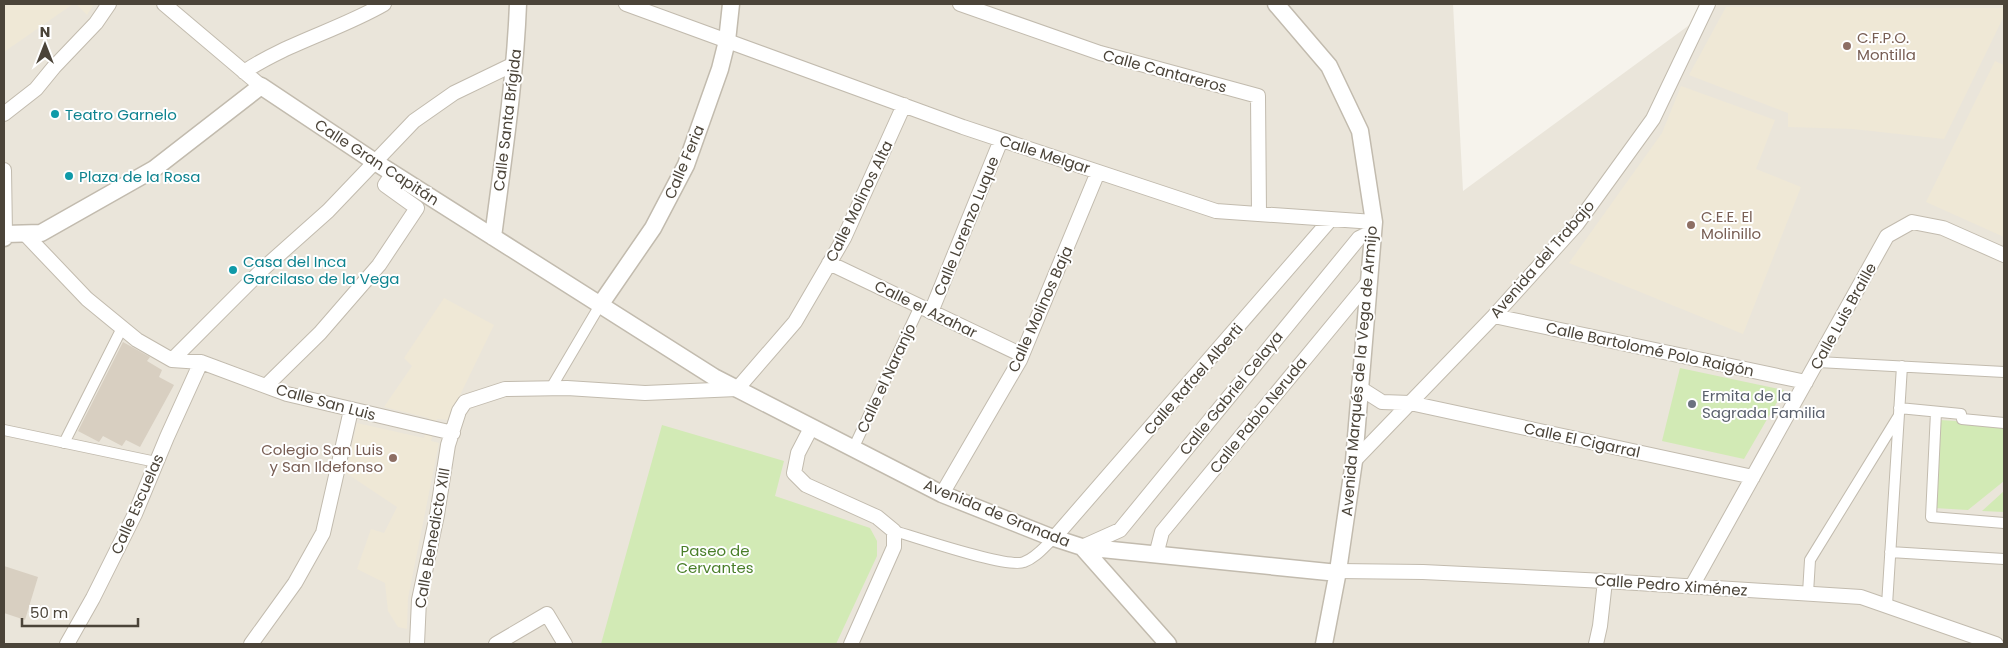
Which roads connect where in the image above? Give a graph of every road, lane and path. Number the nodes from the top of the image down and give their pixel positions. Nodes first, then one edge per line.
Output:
1 (109, 4) edge
2 (164, 4) edge
3 (384, 4) edge
4 (518, 4) edge
5 (626, 4) edge
6 (731, 4) edge
7 (960, 4) edge
8 (1276, 4) edge
9 (1708, 4) edge
10 (364, 8) edge
11 (727, 42) junction
12 (514, 64) junction
13 (244, 72) junction
14 (261, 86) junction
15 (904, 106) junction
16 (4, 114) edge
17 (1001, 140) junction
18 (375, 162) junction
19 (4, 170) edge
20 (1098, 172) junction
21 (393, 173) junction
22 (1258, 214) junction
23 (1331, 219) junction
24 (1374, 226) junction
25 (4, 230) edge
26 (25, 234) junction
27 (493, 237) junction
28 (2004, 255) edge
29 (829, 263) junction
30 (1370, 280) junction
31 (600, 305) junction
32 (925, 309) junction
33 (1494, 316) junction
34 (122, 328) junction
35 (1022, 355) junction
36 (172, 360) junction
37 (202, 362) junction
38 (1818, 362) junction
39 (1902, 366) junction
40 (2004, 372) edge
41 (1806, 382) junction
42 (266, 386) junction
43 (551, 388) junction
44 (1360, 388) junction
45 (737, 389) junction
46 (1410, 403) junction
47 (351, 410) junction
48 (1899, 412) junction
49 (1936, 412) junction
50 (2004, 423) edge
51 (811, 428) junction
52 (4, 430) edge
53 (453, 433) junction
54 (64, 443) junction
55 (853, 449) junction
56 (1354, 461) junction
57 (156, 462) junction
58 (1753, 477) junction
59 (942, 494) junction
60 (2004, 522) edge
61 (894, 530) junction
62 (1054, 538) junction
63 (1082, 547) junction
64 (1890, 552) junction
65 (1156, 555) junction
66 (2004, 559) edge
67 (1338, 572) junction
68 (1604, 580) junction
69 (1692, 586) junction
70 (1808, 594) junction
71 (1887, 605) junction
72 (67, 644) edge
73 (251, 644) edge
74 (417, 644) edge
75 (496, 644) edge
76 (565, 644) edge
77 (851, 644) edge
78 (1168, 644) edge
79 (1324, 644) edge
80 (1596, 644) edge
81 (1996, 644) edge

1 - 16 street
2 - 13 street, Calle Gran Capitán
3 - 10 street
4 - 12 street, Calle Santa Brígida
5 - 11 street, Calle Melgar
6 - 11 street, Calle Feria
7 - 22 street, Calle Cantareros
8 - 24 street, Avenida Marqués de la Vega de Armijo
9 - 33 street, Avenida del Trabajo
10 - 13 street
11 - 15 street, Calle Melgar
11 - 31 street, Calle Feria
12 - 18 street
12 - 27 street, Calle Santa Brígida
13 - 14 street, Calle Gran Capitán
14 - 18 street, Calle Gran Capitán
14 - 26 street
15 - 17 street, Calle Melgar
15 - 29 street, Calle Molinos Alta
17 - 20 street, Calle Melgar
17 - 32 street, Calle Lorenzo Luque
18 - 21 street, Calle Gran Capitán
18 - 36 street
19 - 25 street
20 - 22 street, Calle Melgar
20 - 35 street, Calle Molinos Baja
21 - 27 street, Calle Gran Capitán
21 - 42 street
22 - 23 street, Calle Melgar
23 - 24 street, Calle Melgar
23 - 62 street, Calle Rafael Alberti
24 - 30 street, Avenida Marqués de la Vega de Armijo
24 - 63 street, Calle Gabriel Celaya
25 - 26 street
26 - 34 street
27 - 31 street, Calle Gran Capitán
28 - 38 street, Calle Luis Braille
29 - 32 street, Calle el Azahar
29 - 45 street, Calle Molinos Alta
30 - 44 street, Avenida Marqués de la Vega de Armijo
30 - 65 street, Calle Pablo Neruda
31 - 43 street
31 - 45 street, Calle Gran Capitán
32 - 35 street, Calle el Azahar
32 - 55 street, Calle el Naranjo
33 - 41 street, Calle Bartolomé Polo Raigón
33 - 46 street, Avenida del Trabajo
34 - 36 street
34 - 54 street
35 - 59 street, Calle Molinos Baja
36 - 37 street, Calle San Luis
37 - 42 street, Calle San Luis
37 - 57 street, Calle Escuelas
38 - 39 street
38 - 41 street, Calle Luis Braille
39 - 40 street
39 - 48 street
41 - 58 street, Calle Luis Braille
42 - 47 street, Calle San Luis
43 - 45 street
43 - 53 street, Calle Benedicto XIII
44 - 46 street, Calle El Cigarral
44 - 56 street, Avenida Marqués de la Vega de Armijo
45 - 51 street, Avenida de Granada
46 - 56 street, Avenida del Trabajo
46 - 58 street, Calle El Cigarral
47 - 53 street, Calle San Luis
47 - 73 street
48 - 49 street
48 - 64 street
48 - 70 street
49 - 50 street
49 - 60 street
51 - 55 street, Avenida de Granada
51 - 61 street
52 - 54 street
53 - 74 street, Calle Benedicto XIII
54 - 57 street
55 - 59 street, Avenida de Granada
56 - 67 street, Avenida Marqués de la Vega de Armijo
57 - 72 street, Calle Escuelas
58 - 69 street, Calle Luis Braille
59 - 62 street, Avenida de Granada
61 - 62 street
61 - 77 street
62 - 63 street, Avenida de Granada
63 - 65 street, Avenida de Granada
63 - 78 street
64 - 66 street
64 - 71 street
65 - 67 street, Avenida de Granada
67 - 68 street, Calle Pedro Ximénez
67 - 79 street, Avenida Marqués de la Vega de Armijo
68 - 69 street, Calle Pedro Ximénez
68 - 80 street
69 - 70 street, Calle Pedro Ximénez
70 - 71 street, Calle Pedro Ximénez
71 - 81 street, Calle Pedro Ximénez
75 - 76 street

